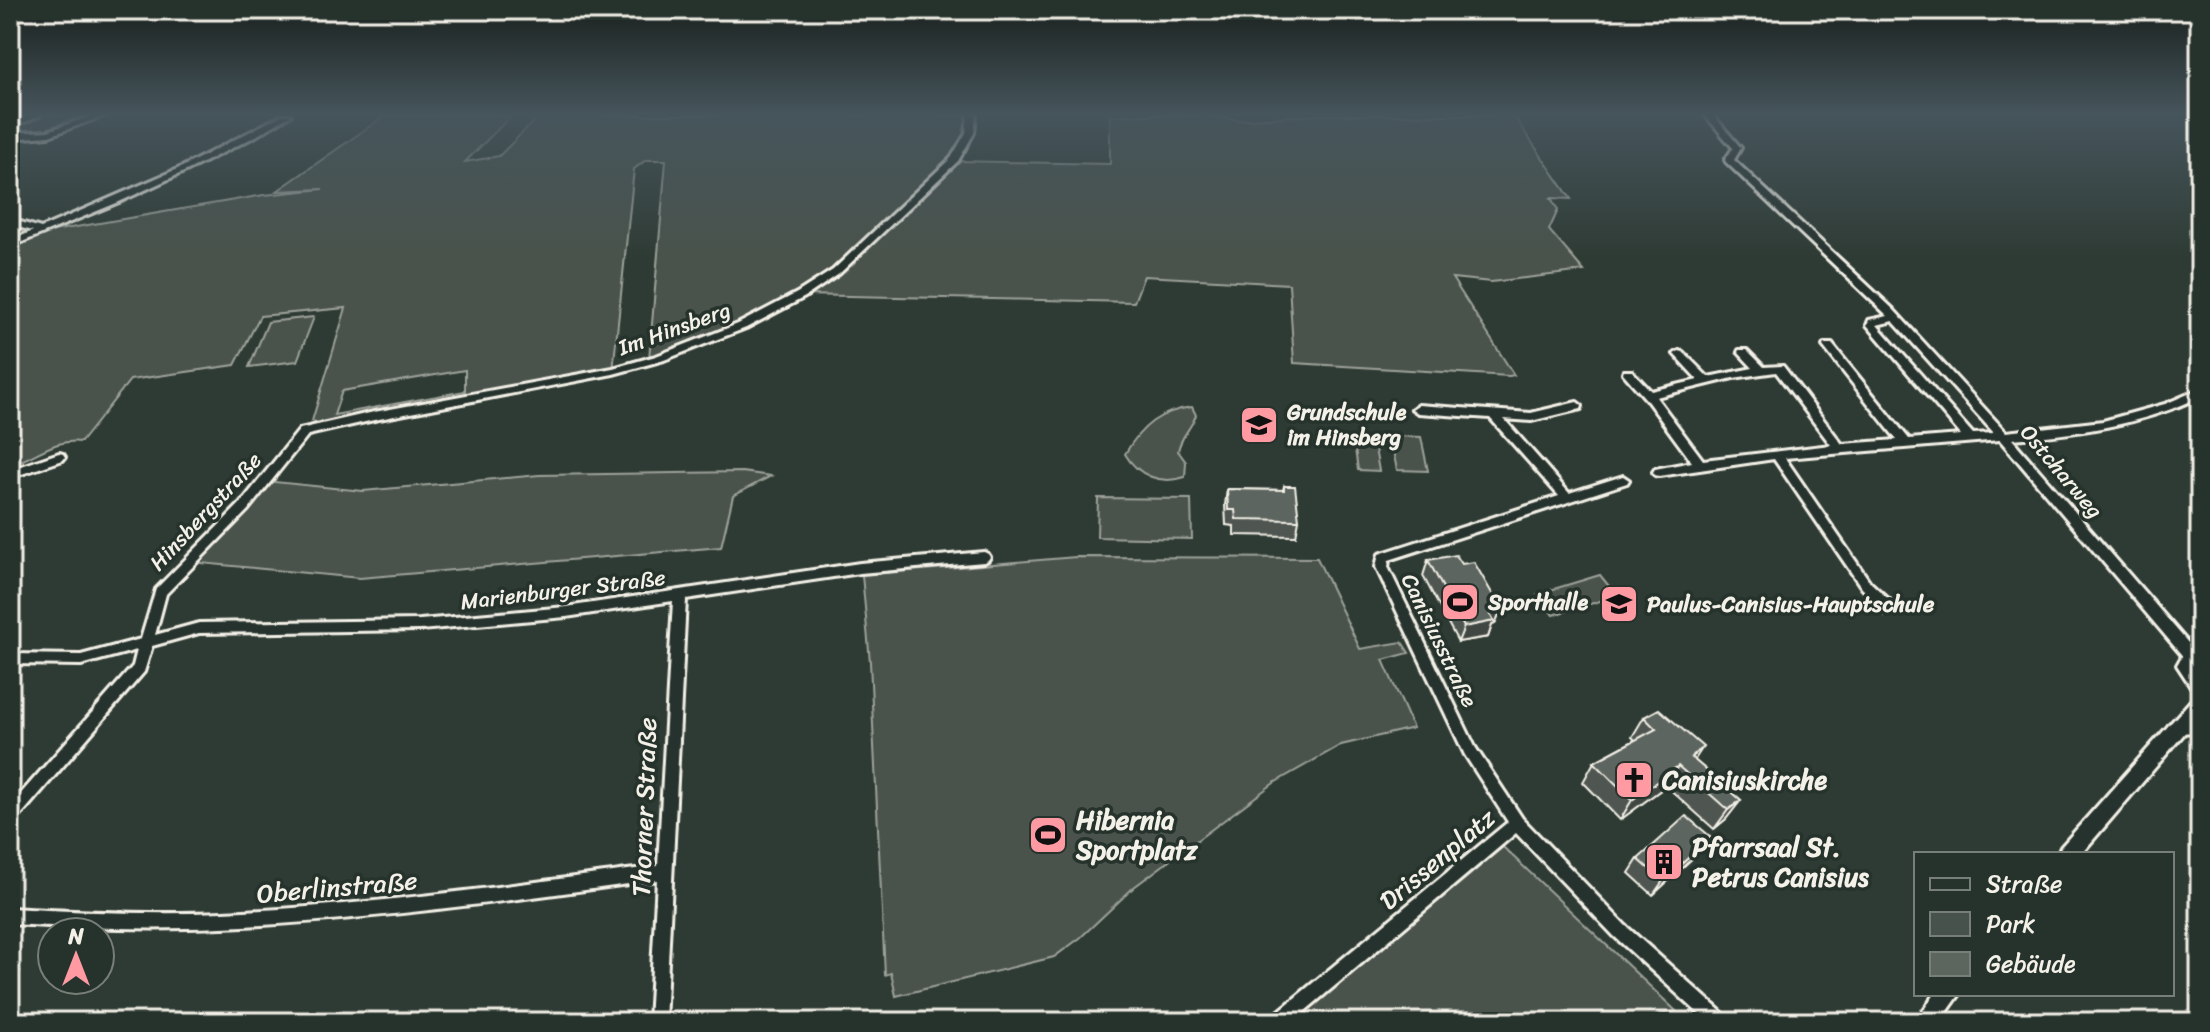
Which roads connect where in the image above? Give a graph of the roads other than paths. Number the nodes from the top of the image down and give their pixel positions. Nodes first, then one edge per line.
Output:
1 (192, 163) edge
2 (951, 163) edge
3 (1732, 163) edge
4 (12, 222) edge
5 (42, 231) junction
6 (10, 238) edge
7 (10, 244) edge
8 (1895, 318) junction
9 (1828, 346) dead end
10 (1743, 352) dead end
11 (1679, 354) dead end
12 (1761, 370) junction
13 (1628, 373) dead end
14 (1706, 382) junction
15 (2200, 393) edge
16 (1649, 395) junction
17 (1577, 406) dead end
18 (1418, 409) dead end
19 (1494, 415) junction
20 (304, 432) joint
21 (2004, 435) junction
22 (1970, 438) junction
23 (1906, 443) junction
24 (1839, 448) junction
25 (1777, 455) junction
26 (59, 457) dead end
27 (1700, 464) junction
28 (1659, 472) dead end
29 (10, 474) edge
30 (1623, 480) dead end
31 (1567, 498) junction
32 (984, 557) dead end
33 (680, 595) junction
34 (1891, 610) dead end
35 (146, 643) junction
36 (2196, 655) edge
37 (10, 659) edge
38 (2200, 686) edge
39 (2200, 702) edge
40 (2200, 726) edge
41 (2175, 727) junction
42 (10, 817) edge
43 (1517, 823) junction
44 (2070, 852) edge
45 (666, 872) junction
46 (10, 916) edge
47 (1947, 996) edge
48 (657, 1022) edge
49 (1279, 1022) edge
50 (1720, 1022) edge
51 (1926, 1022) edge

1 - 5 street
2 - 20 street, Im Hinsberg
3 - 8 street, Ostcharweg
4 - 5 street
4 - 6 street
5 - 7 street
8 - 21 street, Ostcharweg
8 - 22 street
9 - 23 street
10 - 12 street
11 - 14 street
12 - 14 street
12 - 24 street
13 - 16 street
14 - 16 street
15 - 21 street
16 - 27 street
17 - 19 street
18 - 19 street
19 - 31 street
20 - 35 street, Hinsbergstraße
21 - 22 street
21 - 36 street, Ostcharweg
22 - 23 street
23 - 24 street
24 - 25 street
25 - 27 street
25 - 34 street
26 - 29 street
27 - 28 street
30 - 31 street, Canisiusstraße
31 - 43 street, Canisiusstraße
32 - 33 street, Marienburger Straße
33 - 35 street, Marienburger Straße
33 - 45 street, Thorner Straße
35 - 37 street, Marienburger Straße
35 - 42 street, Hinsbergstraße
36 - 38 main road
39 - 41 main road
40 - 41 street
41 - 44 main road
43 - 49 street, Drissenplatz
43 - 50 street, Drissenplatz
45 - 46 street, Oberlinstraße
45 - 48 street, Thorner Straße
47 - 51 main road

